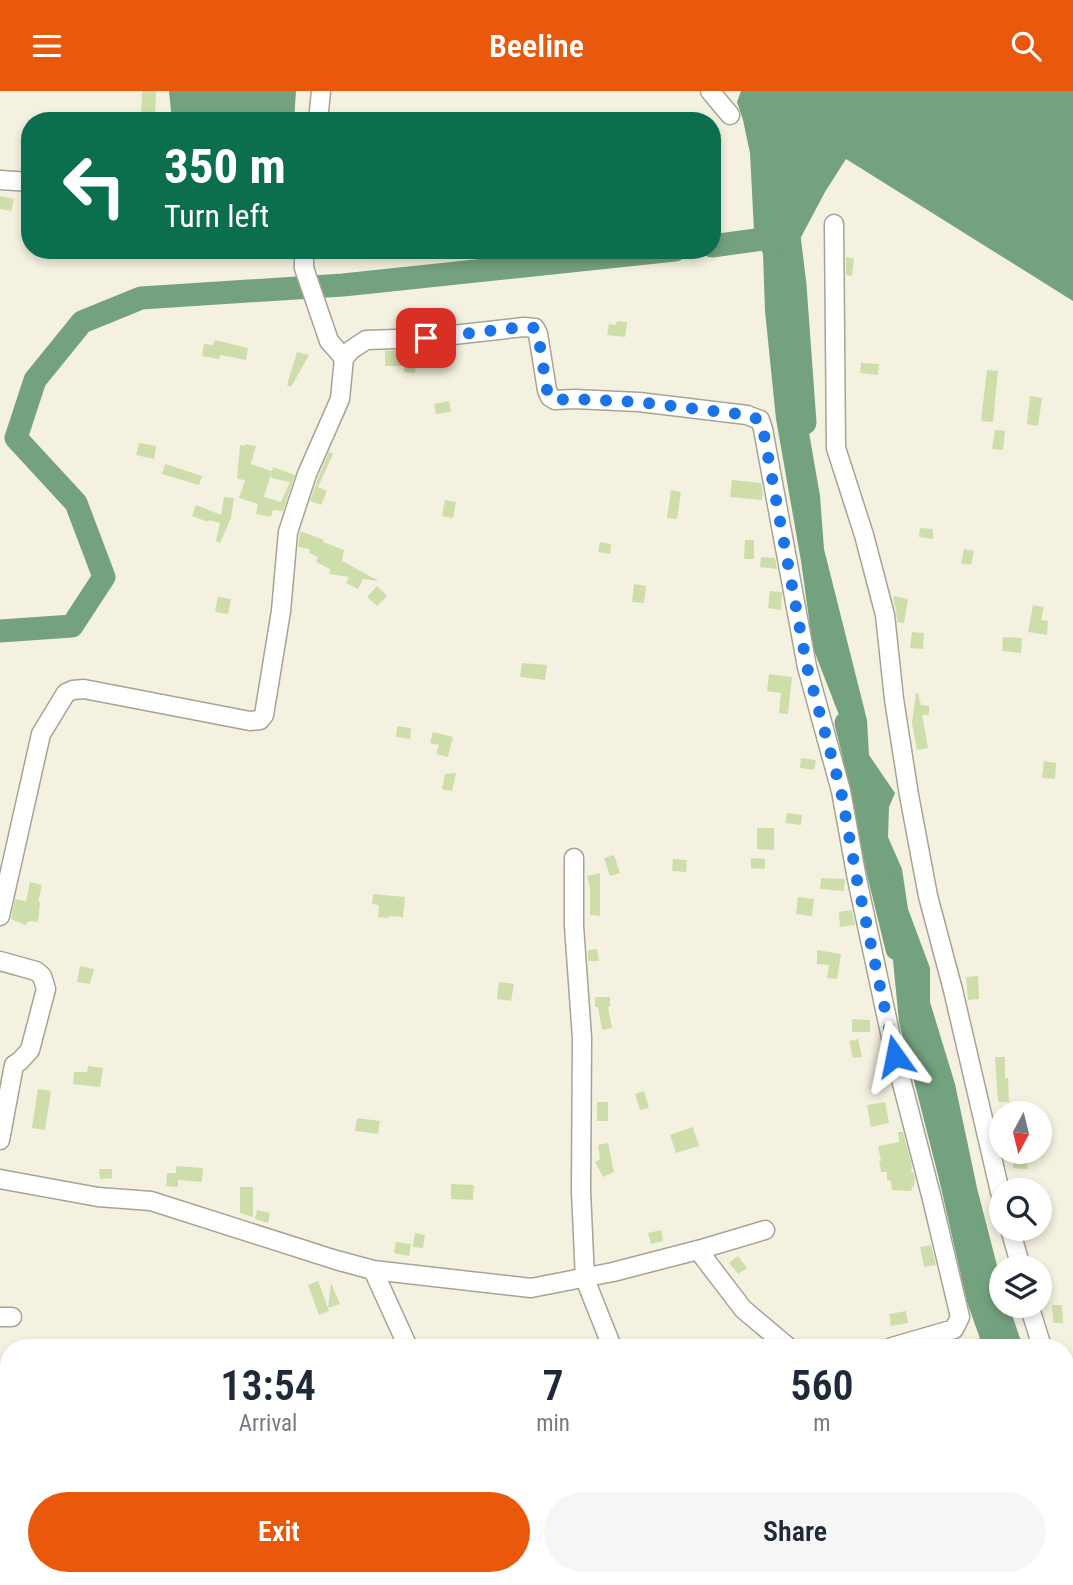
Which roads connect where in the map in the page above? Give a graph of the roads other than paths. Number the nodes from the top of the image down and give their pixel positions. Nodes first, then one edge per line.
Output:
1 (321, 91) edge
2 (710, 91) edge
3 (318, 112) edge
4 (730, 115) dead end
5 (0, 180) edge
6 (21, 181) edge
7 (834, 224) dead end
8 (304, 259) edge
9 (344, 358) junction
10 (574, 858) dead end
11 (0, 916) edge
12 (0, 961) edge
13 (0, 1140) edge
14 (997, 1178) edge
15 (0, 1179) edge
16 (765, 1230) dead end
17 (698, 1250) junction
18 (373, 1270) junction
19 (585, 1279) junction
20 (1033, 1318) edge
21 (404, 1339) edge
22 (609, 1339) edge
23 (778, 1339) edge
24 (920, 1339) edge
25 (1040, 1339) edge

1 - 3 street
2 - 4 street
5 - 6 street
7 - 14 street
8 - 9 street
9 - 11 street
9 - 24 street
10 - 19 street
12 - 13 street
15 - 18 street
16 - 17 street
17 - 19 street
17 - 23 street
18 - 19 street
18 - 21 street
19 - 22 street
20 - 25 street

